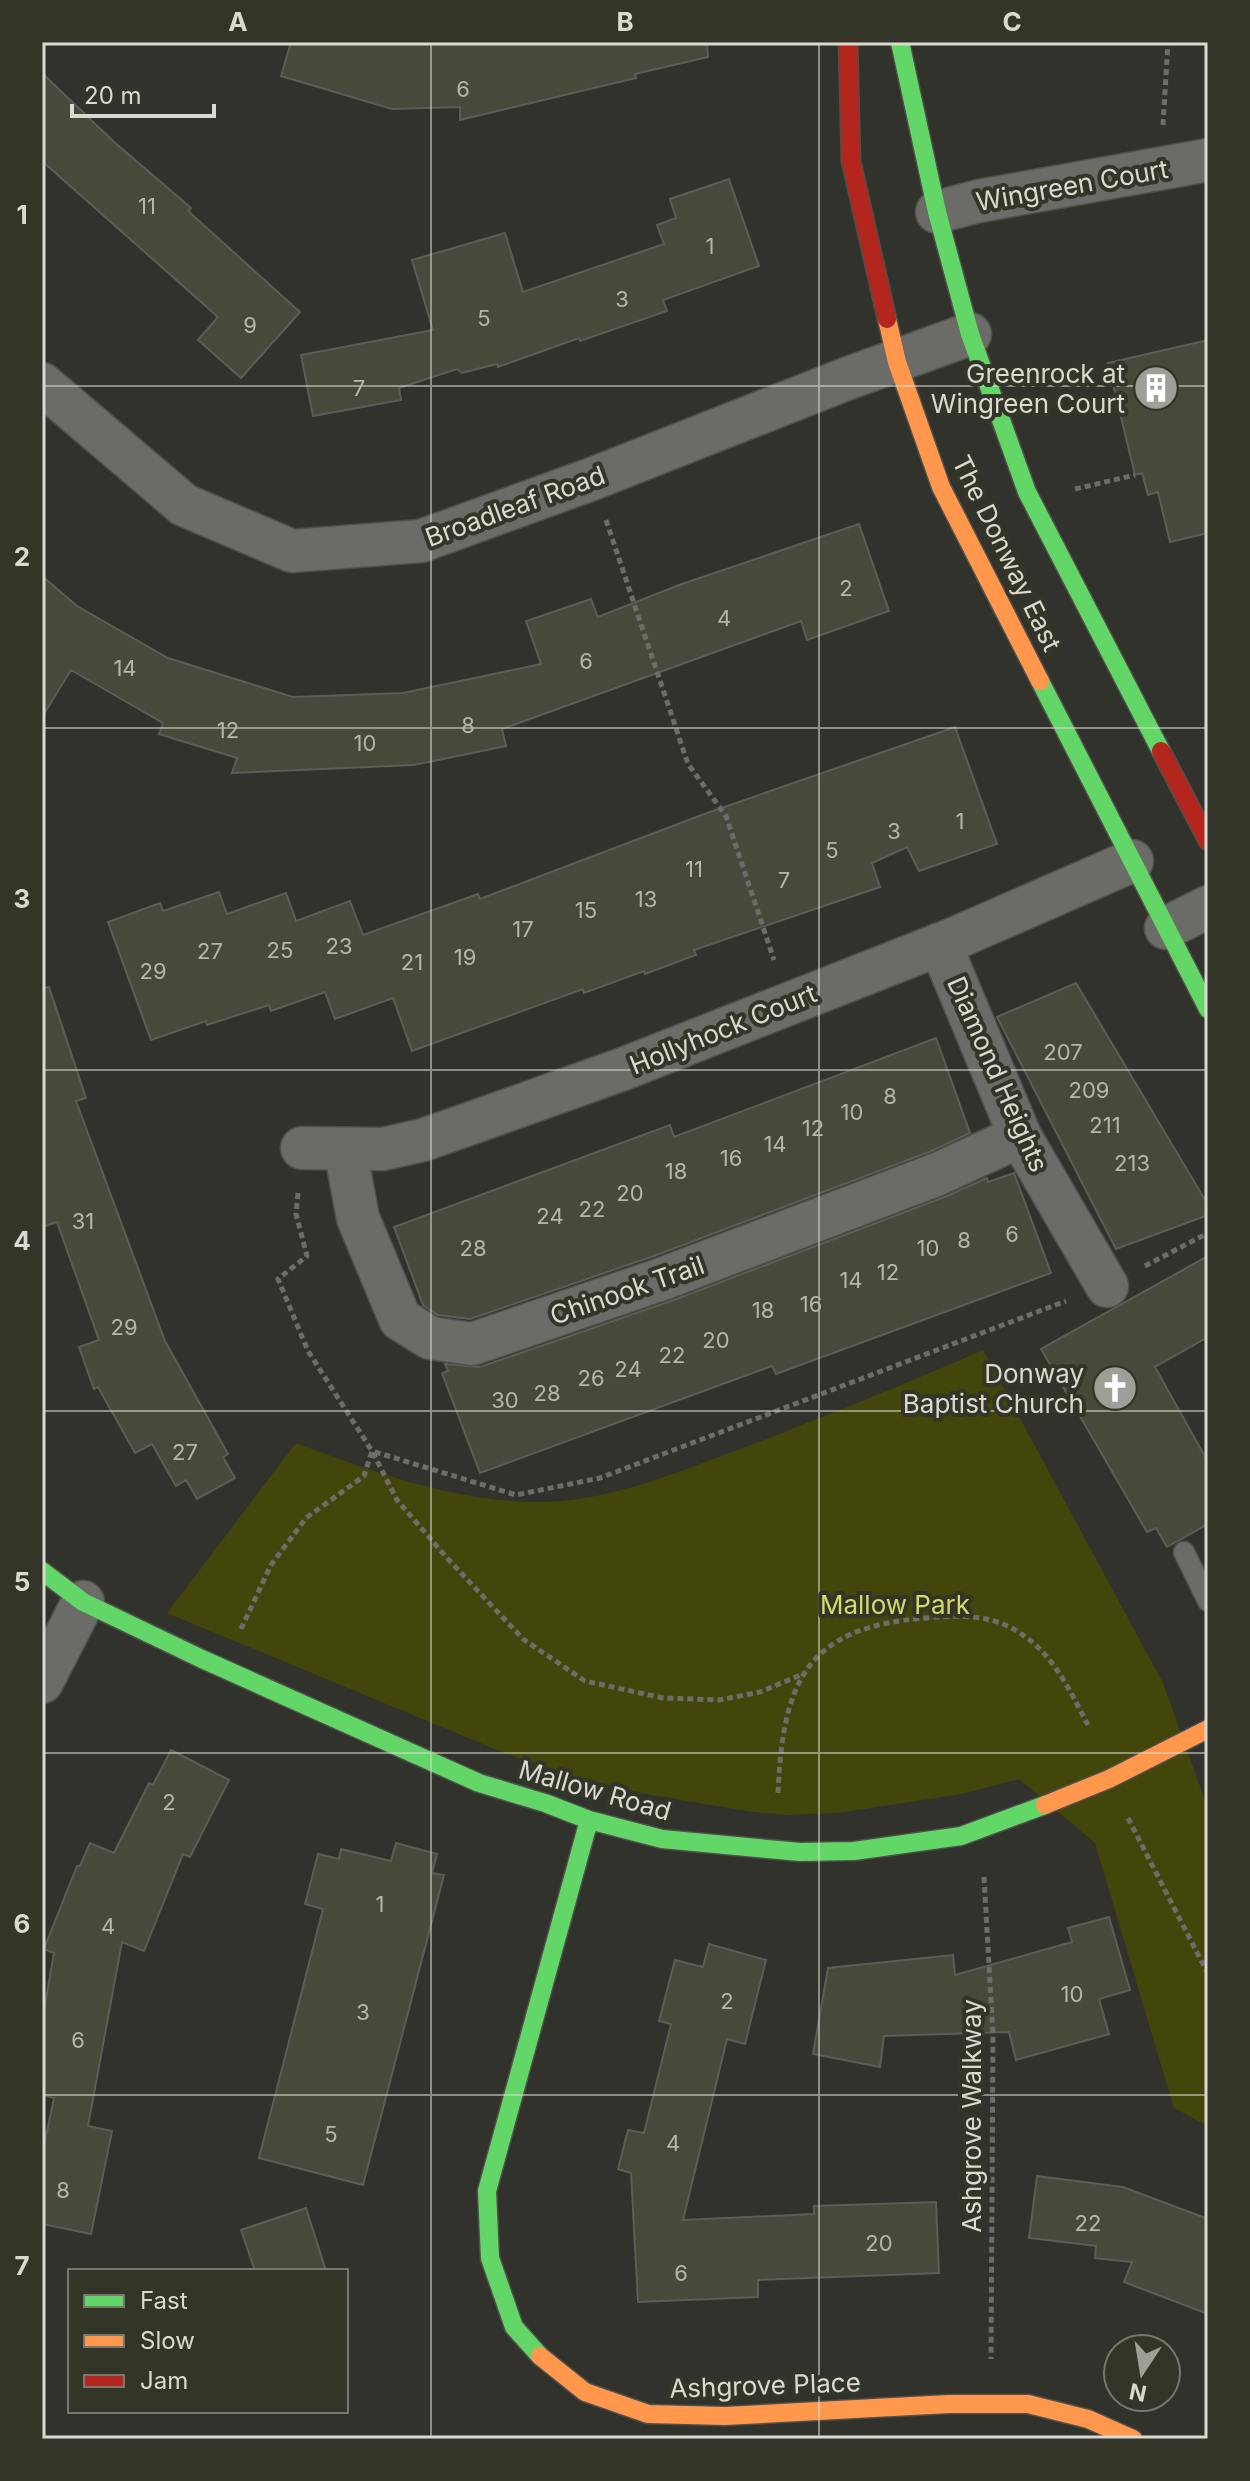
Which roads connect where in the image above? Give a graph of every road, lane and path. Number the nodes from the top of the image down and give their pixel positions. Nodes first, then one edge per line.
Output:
1 (848, 42) edge
2 (900, 42) edge
3 (1168, 42) edge
4 (1208, 160) edge
5 (1161, 169) junction
6 (937, 212) junction
7 (970, 334) junction
8 (897, 362) junction
9 (42, 384) edge
10 (1135, 475) dead end
11 (592, 479) junction
12 (1070, 490) dead end
13 (1208, 841) edge
14 (1132, 861) junction
15 (1208, 907) edge
16 (1166, 928) junction
17 (940, 944) junction
18 (789, 1003) junction
19 (1208, 1009) edge
20 (1020, 1136) junction
21 (302, 1148) joint
22 (345, 1149) junction
23 (1208, 1233) edge
24 (1107, 1286) junction
25 (372, 1451) junction
26 (1184, 1552) dead end
27 (42, 1571) edge
28 (1208, 1601) edge
29 (83, 1602) junction
30 (243, 1622) dead end
31 (803, 1674) junction
32 (42, 1682) edge
33 (1088, 1725) dead end
34 (1208, 1729) edge
35 (1109, 1779) junction
36 (778, 1793) dead end
37 (589, 1820) junction
38 (984, 1876) dead end
39 (1208, 1974) edge
40 (990, 2373) dead end
41 (1133, 2439) edge

1 - 8 street, The Donway East
2 - 6 street, The Donway East
3 - 5 path
4 - 5 street, Wingreen Court
5 - 6 street, Wingreen Court
6 - 7 street, The Donway East
7 - 8 street, Broadleaf Road
7 - 13 street, The Donway East
8 - 11 street, Broadleaf Road
8 - 14 street, The Donway East
9 - 11 street, Broadleaf Road
10 - 12 path
11 - 18 path
14 - 16 street, The Donway East
14 - 17 street, Hollyhock Court
15 - 16 street
16 - 19 street, The Donway East
17 - 18 street, Hollyhock Court
17 - 20 street, Diamond Heights
18 - 22 street, Hollyhock Court
20 - 22 street, Chinook Trail
20 - 24 street, Diamond Heights
21 - 22 street, Hollyhock Court
21 - 25 path
23 - 24 path
24 - 25 path
25 - 30 path
25 - 31 path
26 - 28 lane
27 - 29 street, Mallow Road
29 - 32 street
29 - 37 street, Mallow Road
31 - 33 path
31 - 36 path
34 - 35 street, Mallow Road
35 - 37 street, Mallow Road
35 - 39 path
37 - 41 street, Ashgrove Place
38 - 40 path, Ashgrove Walkway

